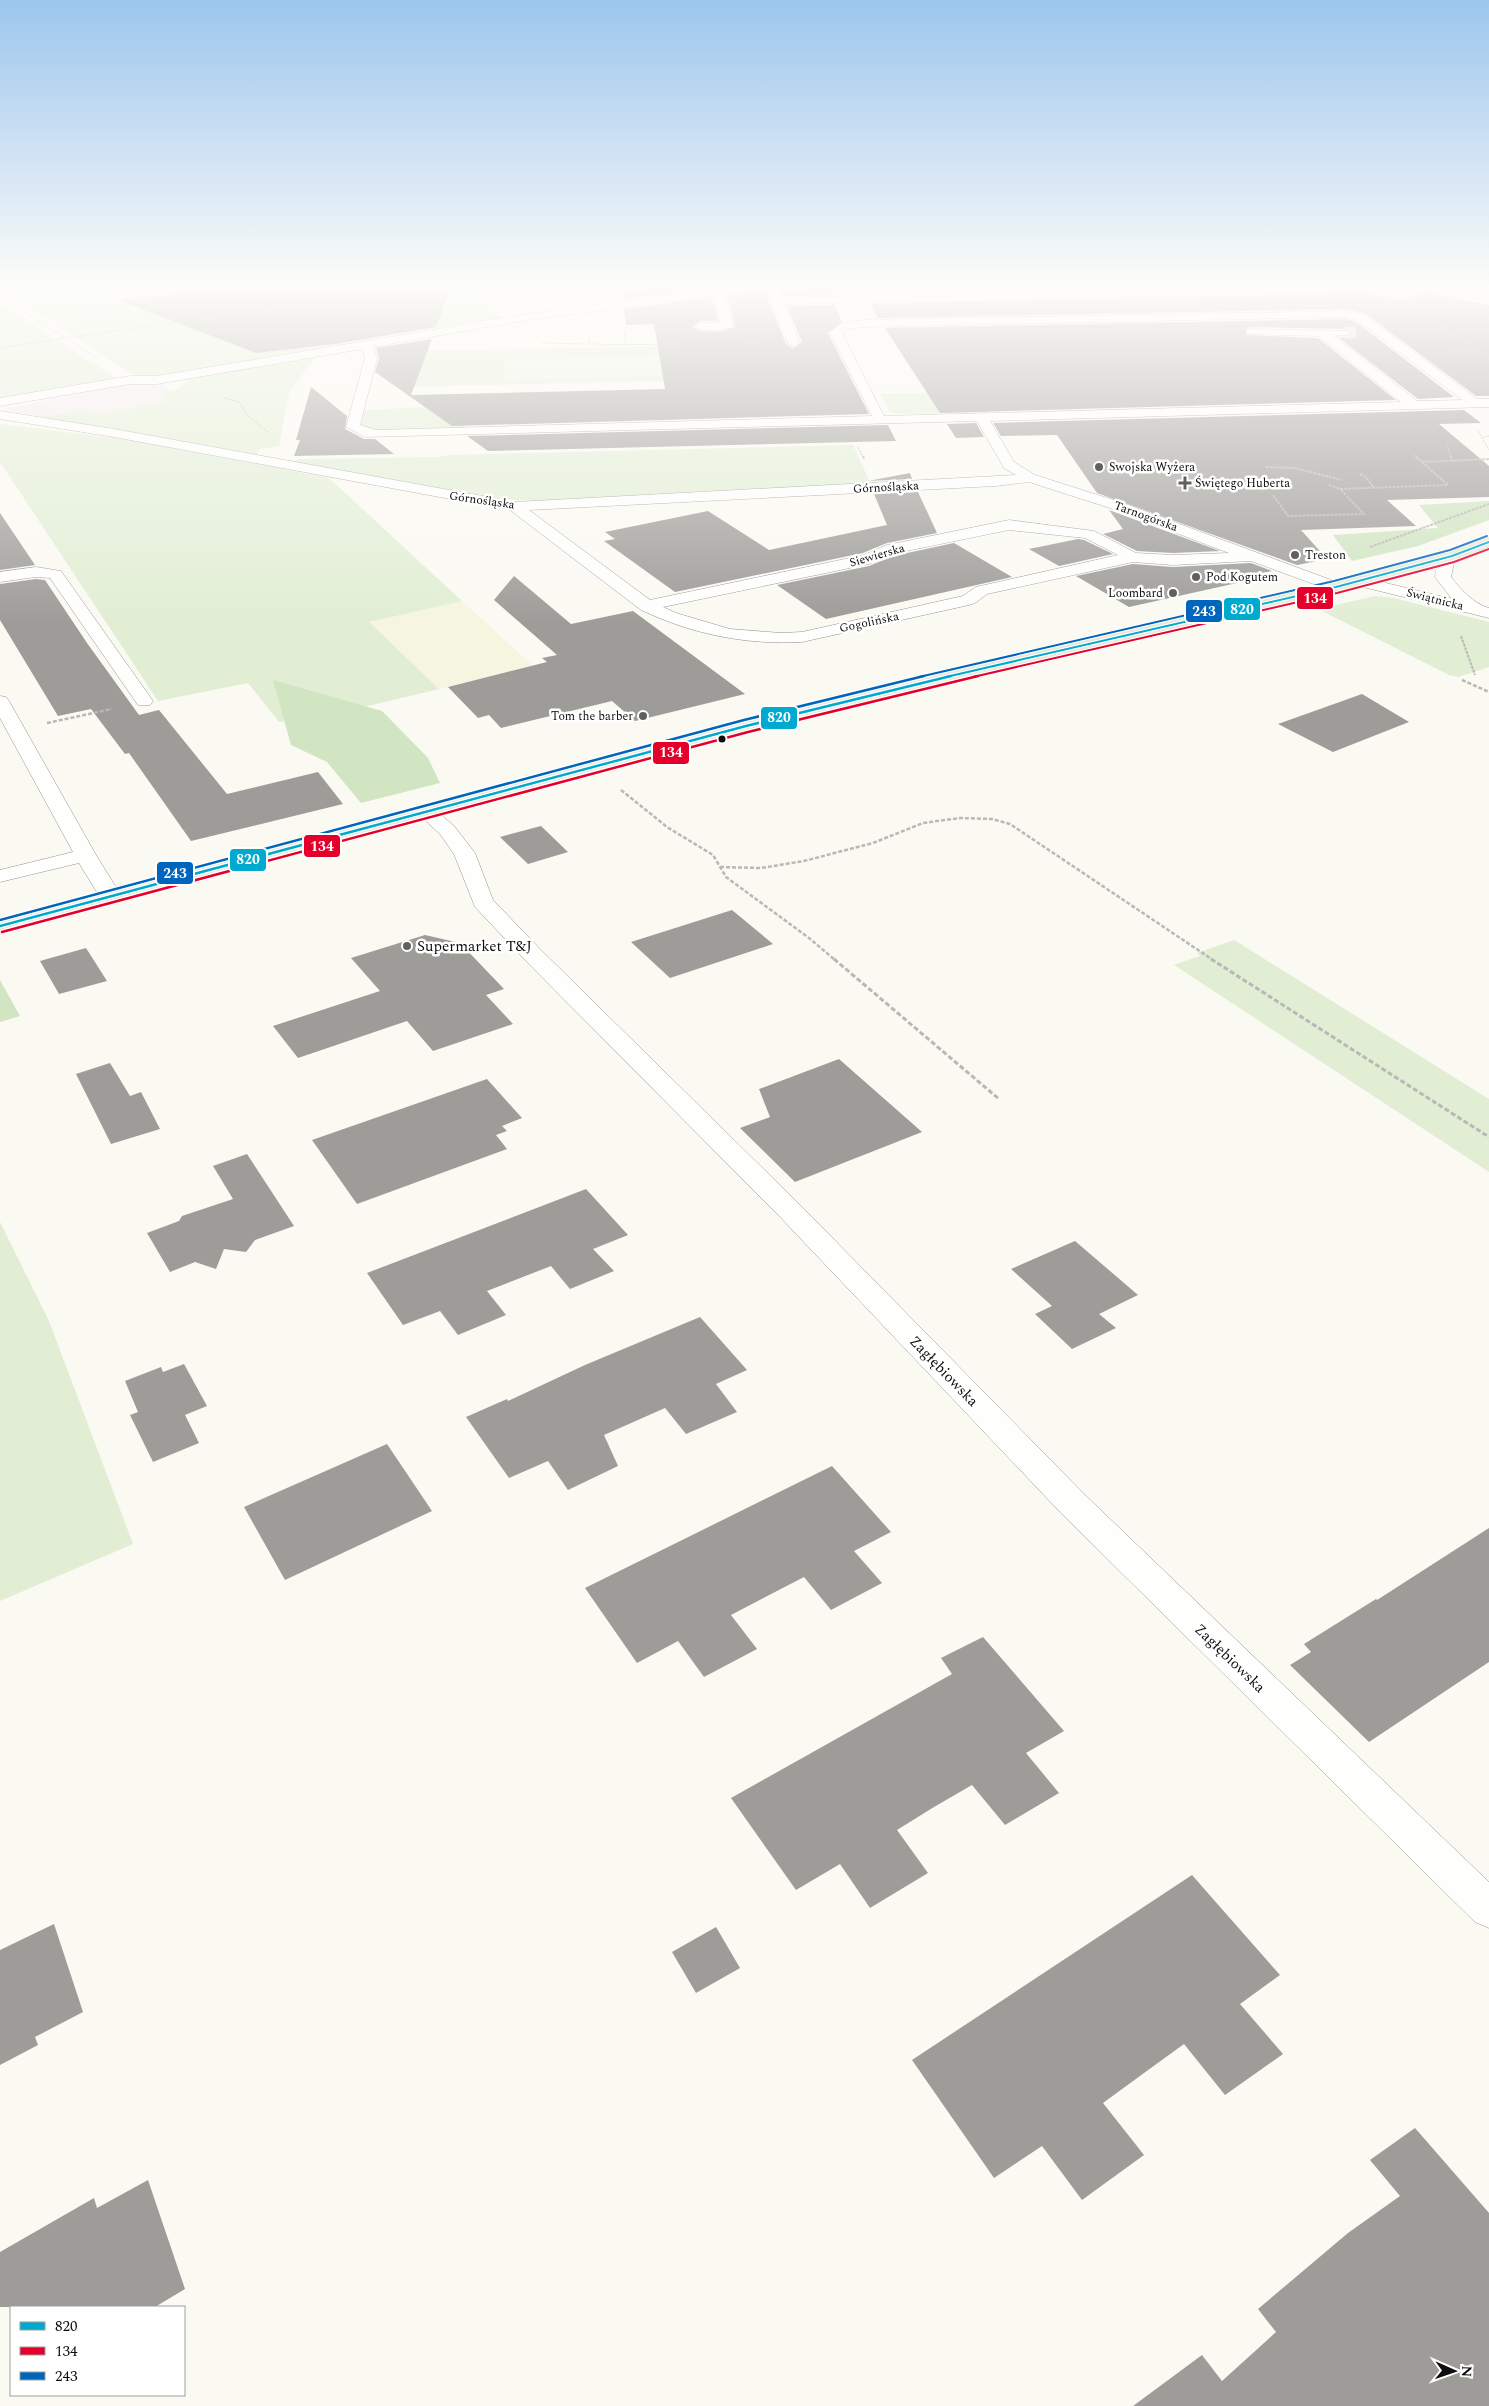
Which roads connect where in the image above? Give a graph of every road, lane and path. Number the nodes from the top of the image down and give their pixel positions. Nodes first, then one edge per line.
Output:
1 (22, 398) edge
2 (225, 398) edge
3 (360, 398) edge
4 (871, 398) edge
5 (1405, 398) edge
6 (1467, 398) edge
7 (0, 402) edge
8 (1475, 404) junction
9 (1489, 404) edge
10 (1415, 406) junction
11 (0, 415) edge
12 (981, 417) junction
13 (880, 420) junction
14 (1478, 432) dead end
15 (1489, 436) edge
16 (274, 437) dead end
17 (1483, 437) junction
18 (1446, 444) dead end
19 (1489, 450) edge
20 (1414, 455) dead end
21 (1489, 460) edge
22 (1454, 461) junction
23 (1421, 462) junction
24 (1266, 468) dead end
25 (1360, 474) dead end
26 (1030, 478) junction
27 (1342, 480) dead end
28 (1329, 485) dead end
29 (1374, 488) junction
30 (1340, 489) junction
31 (1273, 494) dead end
32 (515, 506) junction
33 (1489, 542) edge
34 (1255, 556) junction
35 (1452, 556) junction
36 (1133, 557) junction
37 (0, 577) edge
38 (1357, 581) junction
39 (1336, 586) junction
40 (647, 606) junction
41 (1486, 612) edge
42 (1458, 630) dead end
43 (1475, 675) dead end
44 (1462, 680) dead end
45 (1489, 692) edge
46 (0, 701) edge
47 (144, 702) joint
48 (16, 730) junction
49 (593, 768) junction
50 (426, 812) junction
51 (85, 856) junction
52 (720, 867) junction
53 (1, 873) edge
54 (111, 897) junction
55 (0, 926) edge
56 (999, 1099) dead end
57 (1489, 1137) edge
58 (1489, 1910) edge

1 - 7 street
2 - 16 path
3 - 13 street
4 - 13 street
5 - 10 street
6 - 8 street
8 - 9 street
8 - 10 street
10 - 12 street
11 - 32 street, Górnośląska
12 - 13 street
12 - 26 street, Tarnogórska
14 - 17 path
15 - 17 path
17 - 19 path
18 - 22 path
20 - 23 path
21 - 22 path
22 - 23 path
23 - 29 path
24 - 27 path
25 - 29 path
26 - 32 street, Górnośląska
26 - 34 street, Tarnogórska
28 - 30 path
29 - 30 path
30 - 31 path
32 - 40 street, Gogolińska
33 - 35 main road
34 - 36 street, Gogolińska
34 - 39 street, Tarnogórska
35 - 38 main road
35 - 41 street, Świątnicka
36 - 40 street, Siewierska
36 - 40 street, Gogolińska
37 - 47 street
38 - 39 main road
38 - 41 street, Świątnicka
39 - 49 main road
42 - 43 path
44 - 45 path
46 - 48 street
47 - 48 path
48 - 51 street
49 - 50 main road
49 - 52 path
50 - 54 main road
50 - 58 street, Zagłębiowska
51 - 53 street
51 - 54 street
52 - 56 path
52 - 57 path
54 - 55 main road

